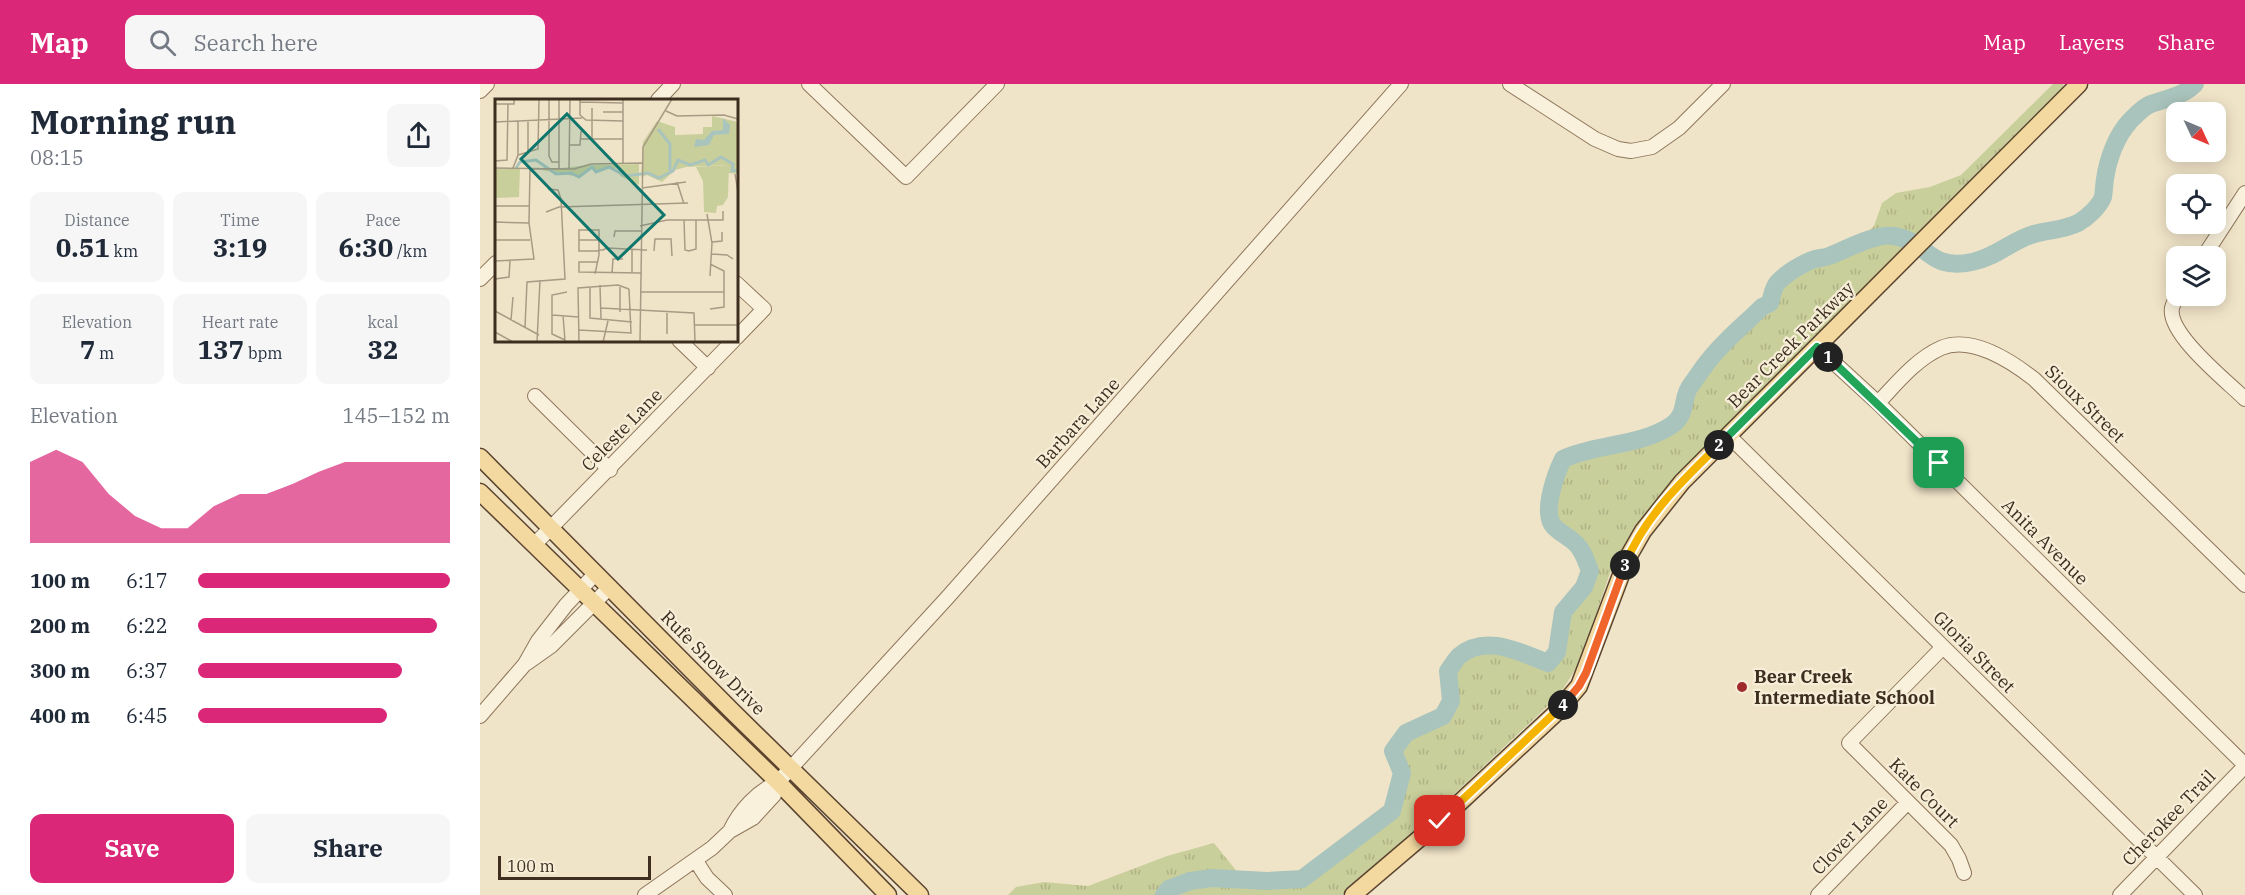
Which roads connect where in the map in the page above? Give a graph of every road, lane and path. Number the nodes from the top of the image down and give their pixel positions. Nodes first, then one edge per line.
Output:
1 (487, 84) edge
2 (673, 84) edge
3 (810, 84) edge
4 (997, 84) edge
5 (1401, 84) edge
6 (1510, 84) edge
7 (1722, 84) edge
8 (2077, 84) edge
9 (480, 91) edge
10 (659, 99) edge
11 (2245, 193) edge
12 (2241, 210) edge
13 (2212, 246) edge
14 (495, 264) edge
15 (480, 279) edge
16 (738, 285) edge
17 (2173, 306) edge
18 (738, 336) edge
19 (681, 342) edge
20 (732, 342) edge
21 (1817, 347) junction
22 (708, 368) junction
23 (535, 396) dead end
24 (2245, 399) edge
25 (1878, 403) junction
26 (1728, 435) junction
27 (480, 457) edge
28 (610, 470) junction
29 (480, 492) edge
30 (552, 528) junction
31 (535, 544) junction
32 (596, 573) junction
33 (2245, 585) edge
34 (610, 587) junction
35 (581, 588) junction
36 (595, 602) junction
37 (1943, 647) junction
38 (525, 664) junction
39 (480, 716) edge
40 (2245, 765) edge
41 (792, 768) junction
42 (778, 782) junction
43 (1908, 802) junction
44 (2156, 857) junction
45 (696, 861) junction
46 (1964, 873) dead end
47 (645, 895) edge
48 (725, 895) edge
49 (888, 895) edge
50 (920, 895) edge
51 (1353, 895) edge
52 (1818, 895) edge
53 (2120, 895) edge
54 (2195, 895) edge

1 - 9 street
2 - 10 street
3 - 4 street
5 - 41 street, Barbara Lane
6 - 7 street
8 - 21 main road, Bear Creek Parkway
11 - 12 street
12 - 13 street
14 - 15 street
16 - 18 street, Celeste Lane
17 - 24 street
19 - 22 street
20 - 22 street, Celeste Lane
21 - 25 street, Anita Avenue
21 - 26 main road, Bear Creek Parkway
22 - 28 street, Celeste Lane
23 - 28 street
25 - 33 street, Sioux Street
25 - 40 street, Anita Avenue
26 - 37 street, Gloria Street
26 - 51 main road, Bear Creek Parkway
27 - 30 main road, Rufe Snow Drive
28 - 30 street, Celeste Lane
29 - 31 main road
30 - 31 street, Celeste Lane
30 - 32 main road, Rufe Snow Drive
31 - 35 main road
32 - 34 main road, Rufe Snow Drive
32 - 35 street
34 - 36 street
34 - 41 main road, Rufe Snow Drive
35 - 36 main road
35 - 38 street
36 - 38 street
36 - 42 main road
37 - 43 street, Kate Court
37 - 44 street, Gloria Street
38 - 39 street
40 - 44 street, Cherokee Trail
41 - 42 street, Barbara Lane
41 - 50 main road, Rufe Snow Drive
42 - 45 street, Barbara Lane
42 - 49 main road
43 - 46 street, Kate Court
43 - 52 street, Clover Lane
44 - 53 street, Cherokee Trail
44 - 54 street, Gloria Street
45 - 47 street, Barbara Lane
45 - 48 street

